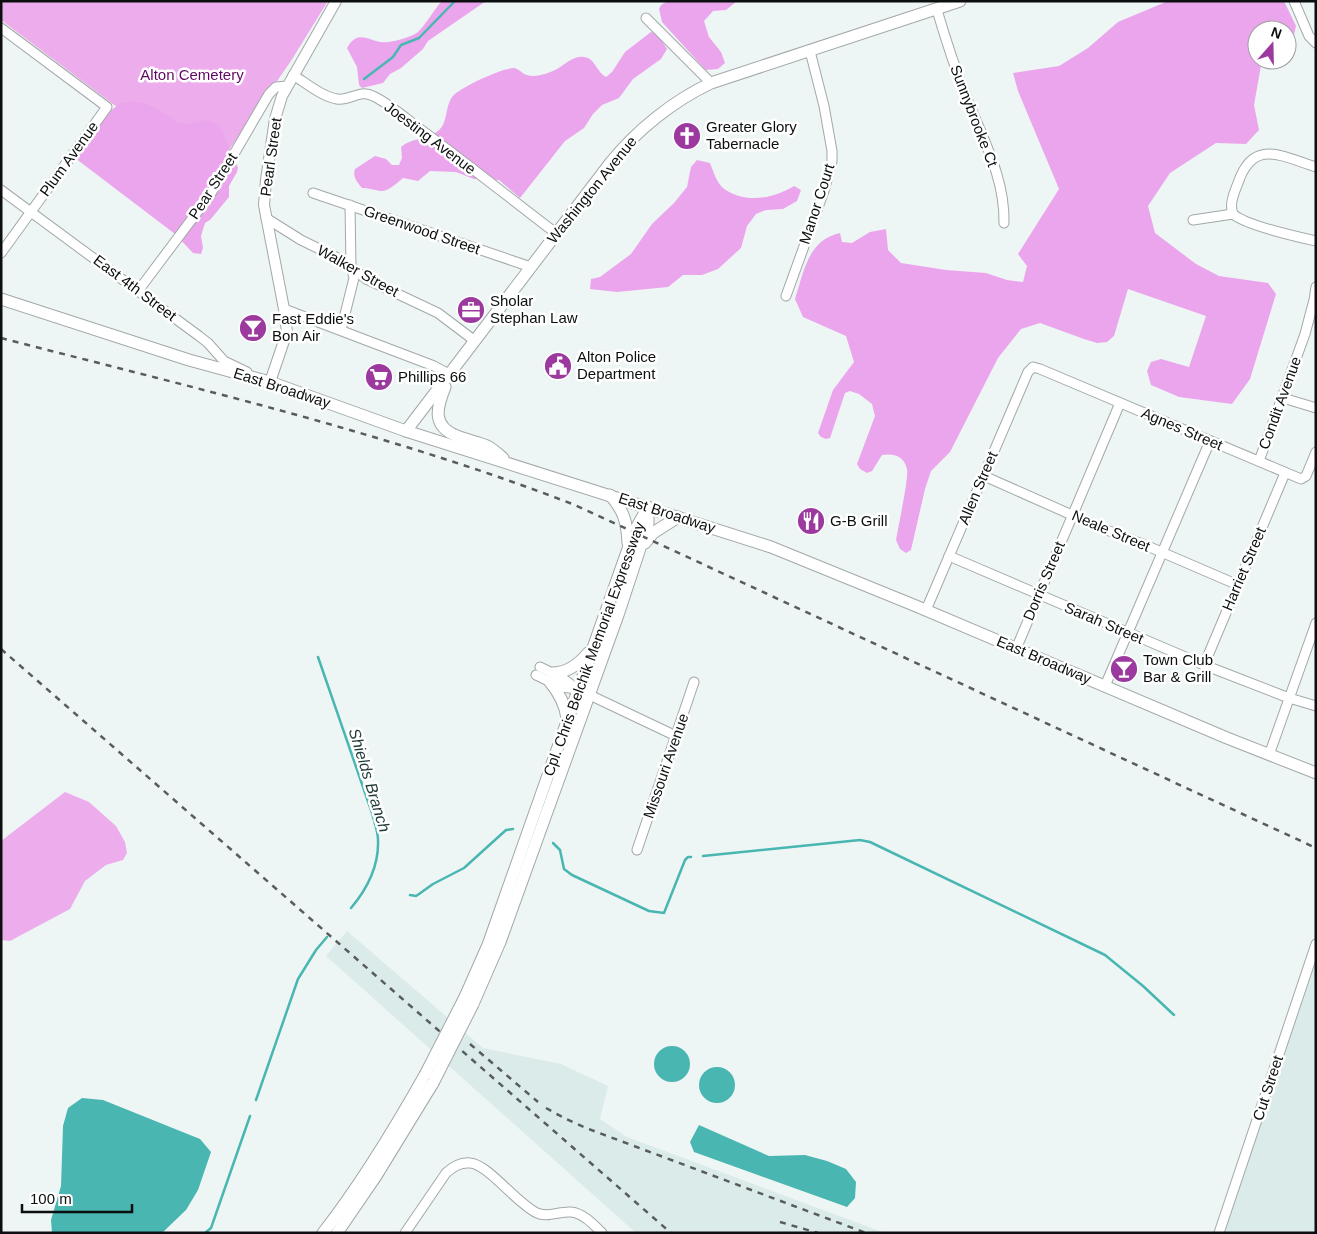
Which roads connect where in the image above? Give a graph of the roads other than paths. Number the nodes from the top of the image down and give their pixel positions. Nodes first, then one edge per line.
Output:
1 (336, 1) edge
2 (960, 1) edge
3 (1294, 1) edge
4 (937, 10) junction
5 (646, 18) dead end
6 (1, 28) edge
7 (1316, 44) edge
8 (810, 51) junction
9 (293, 76) junction
10 (711, 83) junction
11 (287, 86) junction
12 (378, 88) dead end
13 (365, 93) junction
14 (1316, 167) edge
15 (1, 190) edge
16 (313, 194) dead end
17 (350, 205) junction
18 (32, 212) junction
19 (1233, 214) junction
20 (266, 218) junction
21 (1193, 220) dead end
22 (1004, 223) dead end
23 (556, 234) junction
24 (1316, 241) edge
25 (1, 253) edge
26 (351, 266) junction
27 (531, 267) junction
28 (1316, 287) edge
29 (138, 291) junction
30 (786, 296) dead end
31 (1, 299) edge
32 (284, 309) junction
33 (341, 330) junction
34 (475, 341) junction
35 (1033, 367) joint
36 (450, 374) junction
37 (270, 382) junction
38 (1283, 398) junction
39 (1120, 403) junction
40 (1316, 408) edge
41 (406, 431) junction
42 (1210, 441) junction
43 (1316, 452) edge
44 (1259, 461) junction
45 (513, 464) junction
46 (1285, 473) junction
47 (984, 476) junction
48 (610, 495) junction
49 (648, 507) junction
50 (1072, 515) junction
51 (678, 517) junction
52 (634, 550) junction
53 (1163, 552) junction
54 (949, 556) junction
55 (1238, 585) junction
56 (1038, 595) junction
57 (926, 610) junction
58 (1316, 623) edge
59 (1129, 633) junction
60 (1016, 648) junction
61 (591, 650) junction
62 (1204, 665) junction
63 (538, 671) dead end
64 (552, 678) junction
65 (694, 682) dead end
66 (1106, 686) junction
67 (577, 689) junction
68 (589, 695) junction
69 (1289, 698) junction
70 (1316, 706) edge
71 (567, 720) junction
72 (676, 736) junction
73 (1269, 755) junction
74 (1316, 773) edge
75 (637, 850) dead end
76 (1316, 944) edge
77 (469, 1000) junction
78 (429, 1079) junction
79 (323, 1233) edge
80 (337, 1233) edge
81 (405, 1233) edge
82 (602, 1233) edge
83 (1219, 1233) edge

1 - 9 street, Pearl Street
2 - 4 main road, Washington Avenue
3 - 7 street
4 - 8 main road, Washington Avenue
4 - 22 street, Sunnybrooke Ct
5 - 10 street
6 - 18 street, Plum Avenue
8 - 10 main road, Washington Avenue
8 - 30 street, Manor Court
9 - 11 street, Pearl Street
9 - 13 street
10 - 23 main road, Washington Avenue
11 - 20 street, Pearl Street
11 - 29 street, Pear Street
12 - 13 street
13 - 23 street, Joesting Avenue
14 - 19 street
15 - 18 street, East 4th Street
16 - 17 street, Greenwood Street
17 - 26 street
17 - 27 street, Greenwood Street
18 - 25 street, Plum Avenue
18 - 29 street, East 4th Street
19 - 21 street
19 - 24 street
20 - 26 street, Walker Street
20 - 32 street, Pearl Street
23 - 27 main road, Washington Avenue
26 - 33 street
26 - 34 street, Walker Street
27 - 34 main road, Washington Avenue
28 - 38 street, Condit Avenue
29 - 37 street, East 4th Street
31 - 37 main road, East Broadway
32 - 33 street
32 - 37 street, Pearl Street
33 - 36 street
34 - 36 main road, Washington Avenue
35 - 39 street, Agnes Street
35 - 47 street, Allen Street
36 - 41 main road, Washington Avenue
36 - 45 main road
37 - 41 main road, East Broadway
38 - 40 street
38 - 44 street, Condit Avenue
39 - 42 street, Agnes Street
39 - 50 street, Dorris Street
41 - 45 main road, East Broadway
42 - 44 street, Agnes Street
42 - 53 street
43 - 46 street, Agnes Street
44 - 46 street, Agnes Street
45 - 48 main road, East Broadway
46 - 55 street, Harriet Street
47 - 50 street, Neale Street
47 - 54 street, Allen Street
48 - 49 main road, East Broadway
48 - 52 main road
49 - 51 main road, East Broadway
49 - 52 main road, Cpl. Chris Belchik Memorial Expressway
50 - 53 street, Neale Street
50 - 56 street, Dorris Street
51 - 52 main road
51 - 57 main road, East Broadway
52 - 61 main road, Cpl. Chris Belchik Memorial Expressway
52 - 68 main road, Cpl. Chris Belchik Memorial Expressway
53 - 55 street, Neale Street
53 - 59 street
54 - 56 street, Sarah Street
54 - 57 street, Allen Street
55 - 62 street, Harriet Street
56 - 59 street, Sarah Street
56 - 60 street, Dorris Street
57 - 60 main road, East Broadway
58 - 69 street
59 - 62 street, Sarah Street
59 - 66 street
60 - 66 main road, East Broadway
61 - 64 main road
61 - 67 main road, Cpl. Chris Belchik Memorial Expressway
62 - 69 street, Sarah Street
63 - 64 street
64 - 67 street
64 - 71 main road
65 - 72 street, Missouri Avenue
66 - 73 main road, East Broadway
67 - 68 street
67 - 71 main road, Cpl. Chris Belchik Memorial Expressway
68 - 72 street
68 - 77 main road, Cpl. Chris Belchik Memorial Expressway
69 - 70 street, Sarah Street
69 - 73 street
71 - 77 main road, Cpl. Chris Belchik Memorial Expressway
72 - 75 street, Missouri Avenue
73 - 74 main road, East Broadway
76 - 83 street, Cut Street
77 - 78 main road, Cpl. Chris Belchik Memorial Expressway, bridge
78 - 79 main road, Cpl. Chris Belchik Memorial Expressway
78 - 80 main road, Cpl. Chris Belchik Memorial Expressway
81 - 82 street

